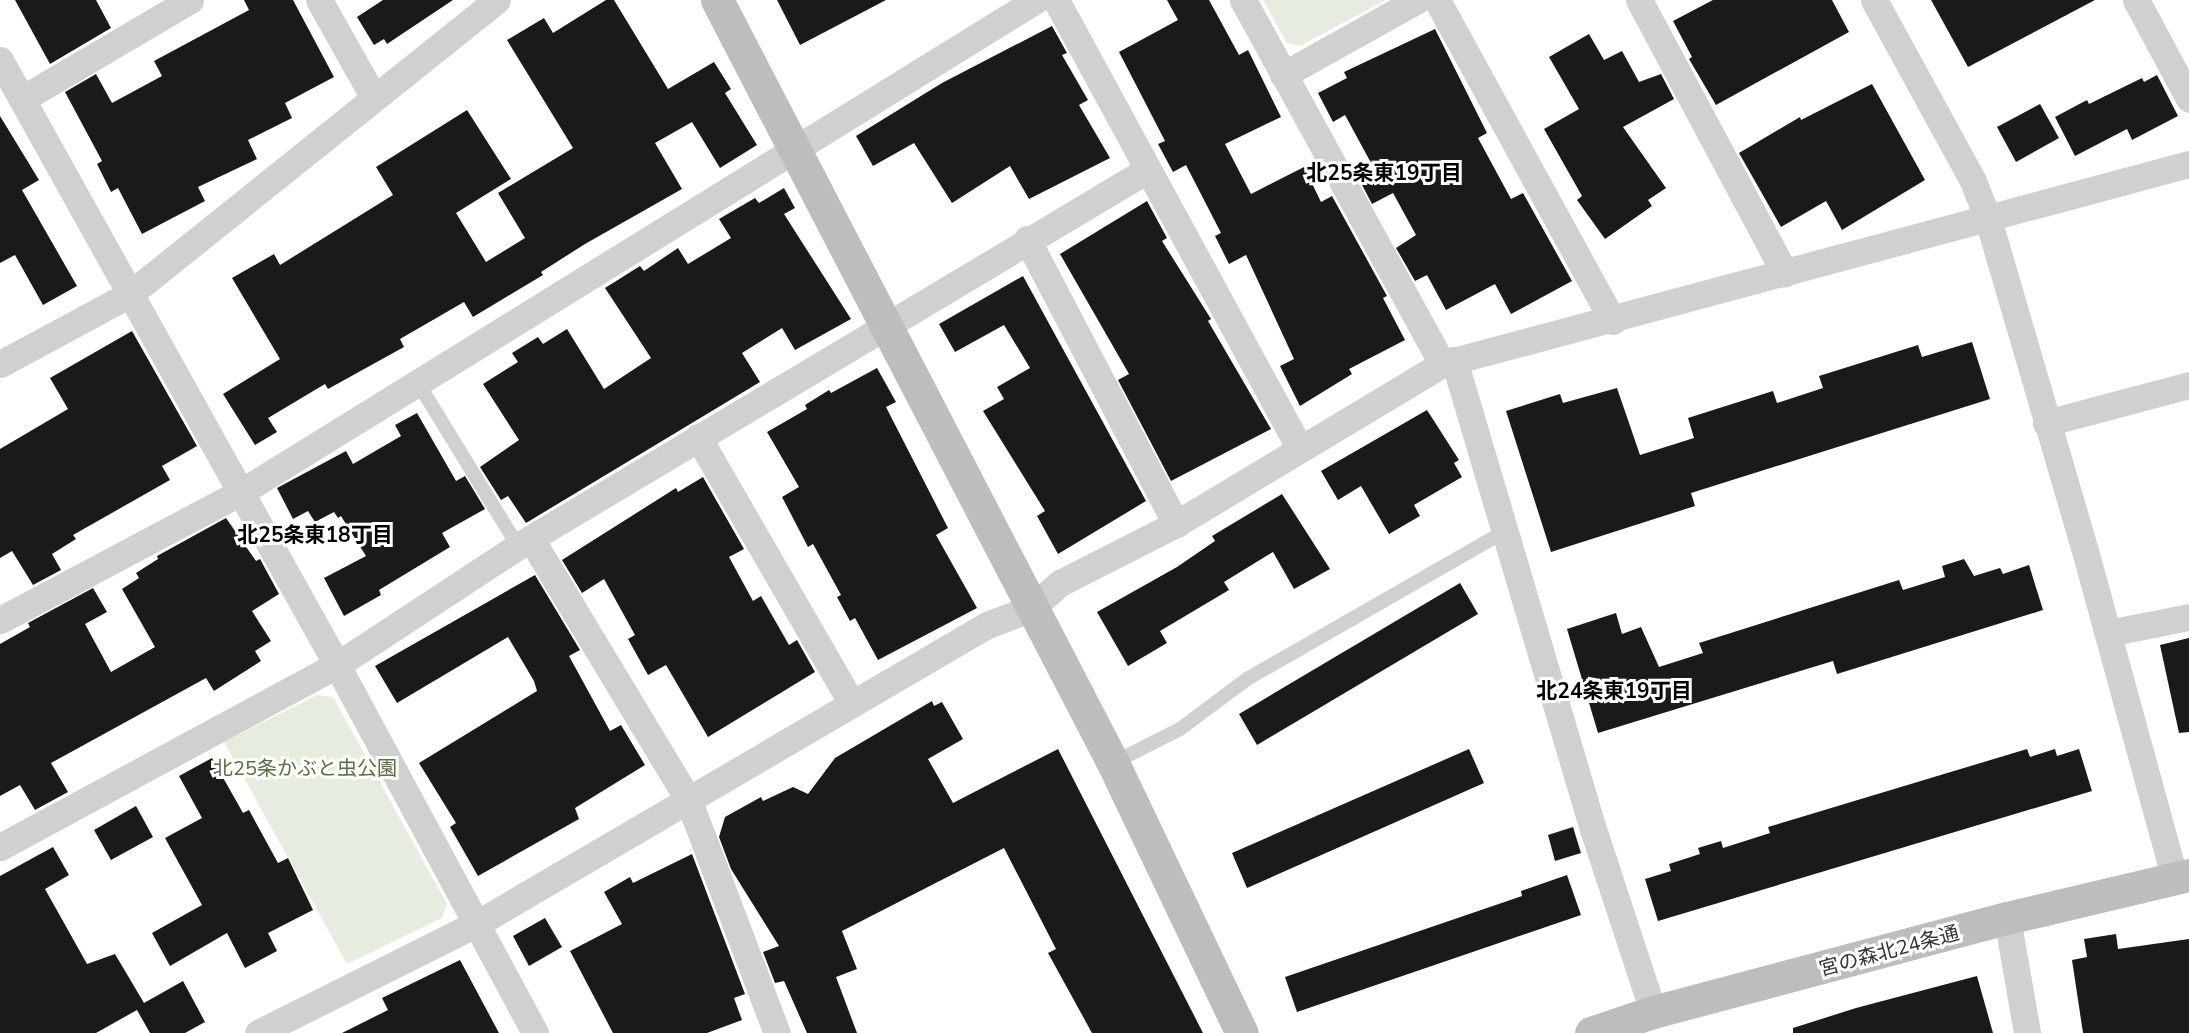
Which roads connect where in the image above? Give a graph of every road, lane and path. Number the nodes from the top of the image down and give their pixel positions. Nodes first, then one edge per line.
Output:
1 (190, 0) edge
2 (319, 0) edge
3 (496, 0) edge
4 (717, 0) edge
5 (1036, 0) edge
6 (1056, 0) edge
7 (1243, 0) edge
8 (1418, 0) edge
9 (1437, 0) edge
10 (1639, 0) edge
11 (1874, 0) edge
12 (2136, 0) edge
13 (996, 10) edge
14 (0, 60) edge
15 (1283, 75) junction
16 (374, 98) junction
17 (22, 99) junction
18 (2189, 99) edge
19 (797, 149) junction
20 (2189, 164) edge
21 (1146, 170) junction
22 (1988, 219) junction
23 (1027, 239) junction
24 (1785, 273) junction
25 (130, 294) junction
26 (1613, 321) junction
27 (885, 324) junction
28 (1448, 362) junction
29 (0, 364) edge
30 (418, 383) junction
31 (2189, 385) edge
32 (2046, 423) junction
33 (698, 437) junction
34 (1299, 447) junction
35 (241, 492) junction
36 (1176, 524) junction
37 (1505, 531) junction
38 (524, 543) junction
39 (1032, 608) junction
40 (2189, 617) edge
41 (0, 620) edge
42 (2108, 633) junction
43 (337, 665) junction
44 (852, 704) junction
45 (1113, 763) junction
46 (688, 799) junction
47 (0, 847) edge
48 (2182, 877) edge
49 (2007, 918) junction
50 (478, 923) junction
51 (1653, 1012) junction
52 (258, 1033) edge
53 (535, 1033) edge
54 (777, 1033) edge
55 (1242, 1033) edge
56 (1591, 1033) edge
57 (2027, 1033) edge

1 - 17 street
2 - 16 street
3 - 16 street
4 - 19 street
5 - 13 street
6 - 21 street
7 - 15 street
8 - 15 street
9 - 26 street
10 - 24 street
11 - 22 street
12 - 18 street
13 - 19 street
14 - 17 street
15 - 28 street
16 - 25 street
17 - 25 street
19 - 27 street
19 - 30 street
20 - 22 street
21 - 23 street
21 - 34 street
22 - 24 street
22 - 32 street
23 - 27 street
23 - 36 street
24 - 26 street
25 - 29 street
25 - 35 street
26 - 28 street
27 - 33 street
27 - 39 street
28 - 34 street
28 - 37 street
30 - 35 street
30 - 38 lane
31 - 32 street
32 - 42 street
33 - 38 street
33 - 44 street
34 - 36 street
35 - 41 street
35 - 43 street
36 - 39 street
37 - 45 lane
37 - 51 street
38 - 43 street
38 - 46 street
39 - 44 street
39 - 45 street
40 - 42 street
42 - 48 street
43 - 47 street
43 - 50 street
44 - 46 street
45 - 55 street
46 - 50 street
46 - 54 street
48 - 49 street, 宮の森北24条通
49 - 51 street, 宮の森北24条通
49 - 57 street
50 - 52 street
50 - 53 street
51 - 56 street, 宮の森北24条通

